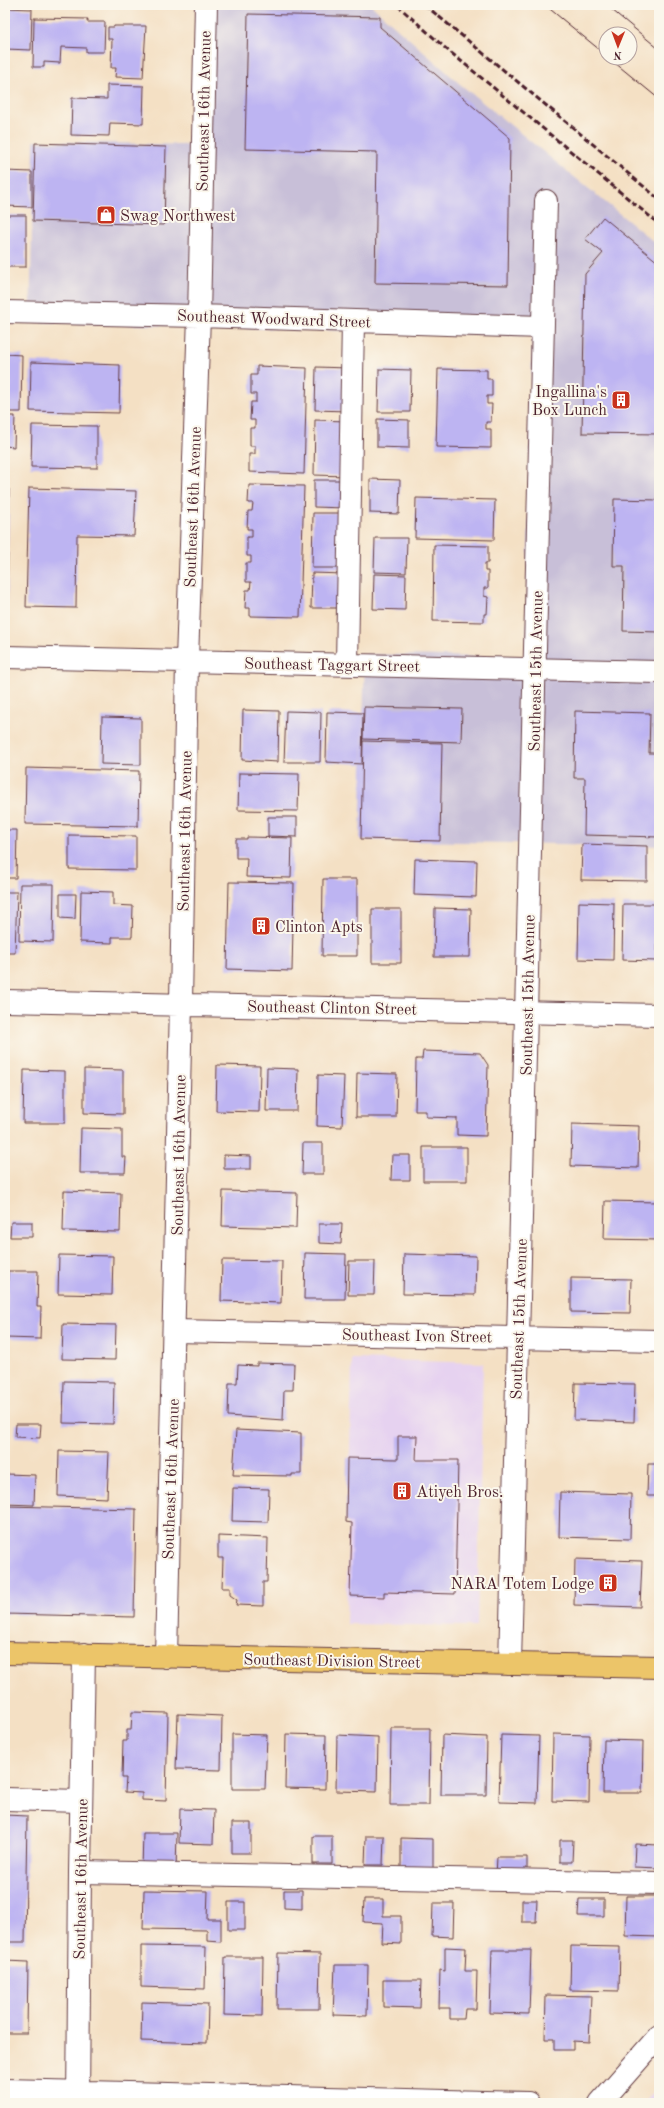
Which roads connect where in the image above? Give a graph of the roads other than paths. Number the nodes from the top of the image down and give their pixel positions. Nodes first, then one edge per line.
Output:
1 (206, 5) edge
2 (546, 201) dead end
3 (5, 312) edge
4 (199, 316) junction
5 (353, 321) junction
6 (542, 327) junction
7 (5, 657) edge
8 (187, 660) junction
9 (347, 664) junction
10 (535, 669) junction
11 (659, 672) edge
12 (5, 1001) edge
13 (181, 1003) junction
14 (527, 1011) junction
15 (659, 1015) edge
16 (174, 1330) junction
17 (517, 1338) junction
18 (659, 1341) edge
19 (5, 1653) edge
20 (84, 1654) junction
21 (166, 1657) junction
22 (510, 1664) junction
23 (659, 1668) edge
24 (5, 1799) edge
25 (81, 1801) junction
26 (80, 1872) junction
27 (659, 1883) edge
28 (659, 2036) edge
29 (5, 2090) edge
30 (79, 2097) edge
31 (528, 2103) edge
32 (600, 2103) edge

1 - 4 street, Southeast 16th Avenue
2 - 6 street, Southeast 15th Avenue
3 - 4 street, Southeast Woodward Street
4 - 5 street, Southeast Woodward Street
4 - 8 street, Southeast 16th Avenue
5 - 6 street, Southeast Woodward Street
5 - 9 street
6 - 10 street, Southeast 15th Avenue
7 - 8 street, Southeast Taggart Street
8 - 9 street, Southeast Taggart Street
8 - 13 street, Southeast 16th Avenue
9 - 10 street, Southeast Taggart Street
10 - 11 street, Southeast Taggart Street
10 - 14 street, Southeast 15th Avenue
12 - 13 street, Southeast Clinton Street
13 - 14 street, Southeast Clinton Street
13 - 16 street, Southeast 16th Avenue
14 - 15 street, Southeast Clinton Street
14 - 17 street, Southeast 15th Avenue
16 - 17 street, Southeast Ivon Street
16 - 21 street, Southeast 16th Avenue
17 - 18 street, Southeast Ivon Street
17 - 22 street, Southeast 15th Avenue
19 - 20 main road, Southeast Division Street
20 - 21 main road, Southeast Division Street
20 - 25 street, Southeast 16th Avenue
21 - 22 main road, Southeast Division Street
22 - 23 main road, Southeast Division Street
24 - 25 street
25 - 26 street, Southeast 16th Avenue
26 - 27 street
26 - 30 street, Southeast 16th Avenue
28 - 32 street
29 - 30 street
30 - 31 street

